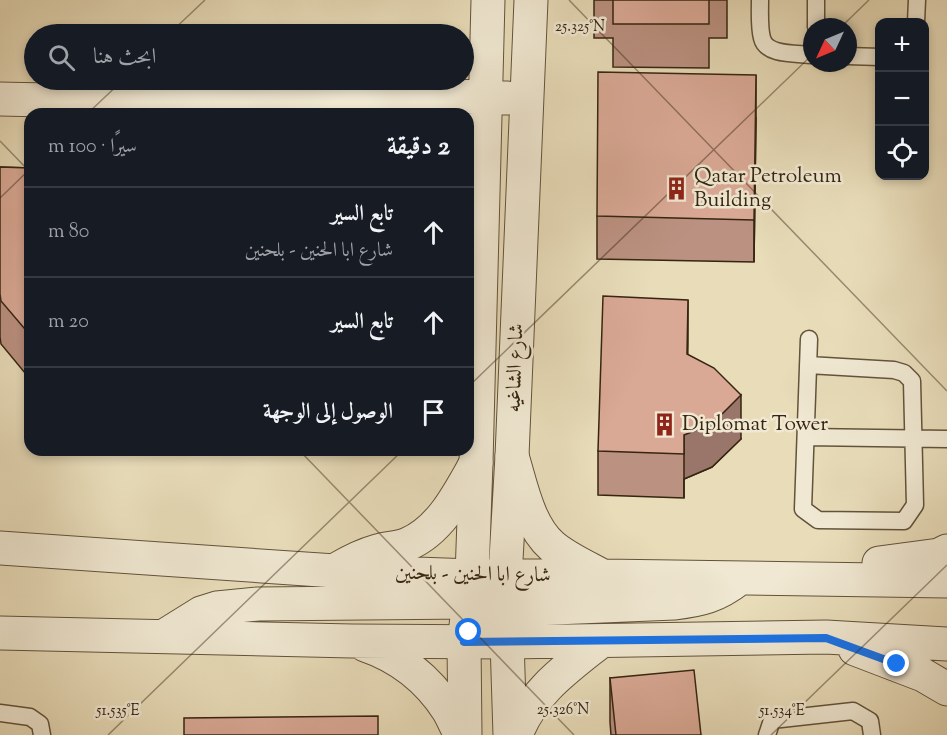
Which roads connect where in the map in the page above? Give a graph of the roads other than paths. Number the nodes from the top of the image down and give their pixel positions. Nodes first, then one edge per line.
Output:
1 (488, 0) edge
2 (531, 0) edge
3 (760, 0) edge
4 (816, 0) edge
5 (917, 0) edge
6 (816, 18) edge
7 (916, 18) edge
8 (803, 54) edge
9 (857, 56) edge
10 (875, 57) edge
11 (485, 97) junction
12 (0, 99) edge
13 (527, 99) junction
14 (809, 339) dead end
15 (808, 365) junction
16 (806, 437) junction
17 (913, 440) junction
18 (947, 440) edge
19 (512, 456) junction
20 (476, 463) junction
21 (0, 548) edge
22 (947, 551) edge
23 (335, 571) junction
24 (602, 576) junction
25 (505, 577) junction
26 (741, 578) junction
27 (845, 579) junction
28 (947, 581) edge
29 (470, 589) junction
30 (505, 610) junction
31 (0, 633) edge
32 (164, 636) junction
33 (826, 638) junction
34 (352, 641) junction
35 (601, 641) junction
36 (464, 642) junction
37 (506, 642) junction
38 (947, 644) edge
39 (947, 689) edge
40 (0, 713) edge
41 (42, 735) edge
42 (463, 735) edge
43 (510, 735) edge
44 (516, 735) edge
45 (767, 735) edge
46 (872, 735) edge

1 - 11 street, شارع الشاغيه
2 - 13 street, شارع الشاغيه
3 - 8 lane
4 - 6 lane
5 - 7 lane
9 - 10 lane
11 - 12 street
11 - 13 street
11 - 20 street, شارع الشاغيه
13 - 19 street, شارع الشاغيه
14 - 15 lane
15 - 16 lane
15 - 17 lane
16 - 17 lane
16 - 17 lane
17 - 18 lane
19 - 24 street
19 - 25 street, شارع الشاغيه
20 - 23 street
20 - 29 street, شارع الشاغيه
21 - 23 street, شارع ابا الحنين - بلحنين
22 - 27 street
23 - 29 street, شارع ابا الحنين - بلحنين
24 - 25 street, شارع ابا الحنين - بلحنين
24 - 26 street, شارع ابا الحنين - بلحنين
25 - 29 street, شارع ابا الحنين - بلحنين
25 - 30 street, شارع الشاغيه
26 - 27 street, شارع ابا الحنين - بلحنين
26 - 30 street
27 - 28 street, شارع ابا الحنين - بلحنين
29 - 32 street
29 - 36 street, شارع الشاغيه
30 - 36 street
30 - 37 street, شارع الشاغيه
31 - 32 street
32 - 34 street
33 - 35 street
33 - 38 street
33 - 39 street
34 - 36 street
34 - 42 street
35 - 37 street
35 - 44 street
36 - 37 street
36 - 42 street, شارع الشاغيه
37 - 43 street, شارع الشاغيه
40 - 41 lane
45 - 46 lane

